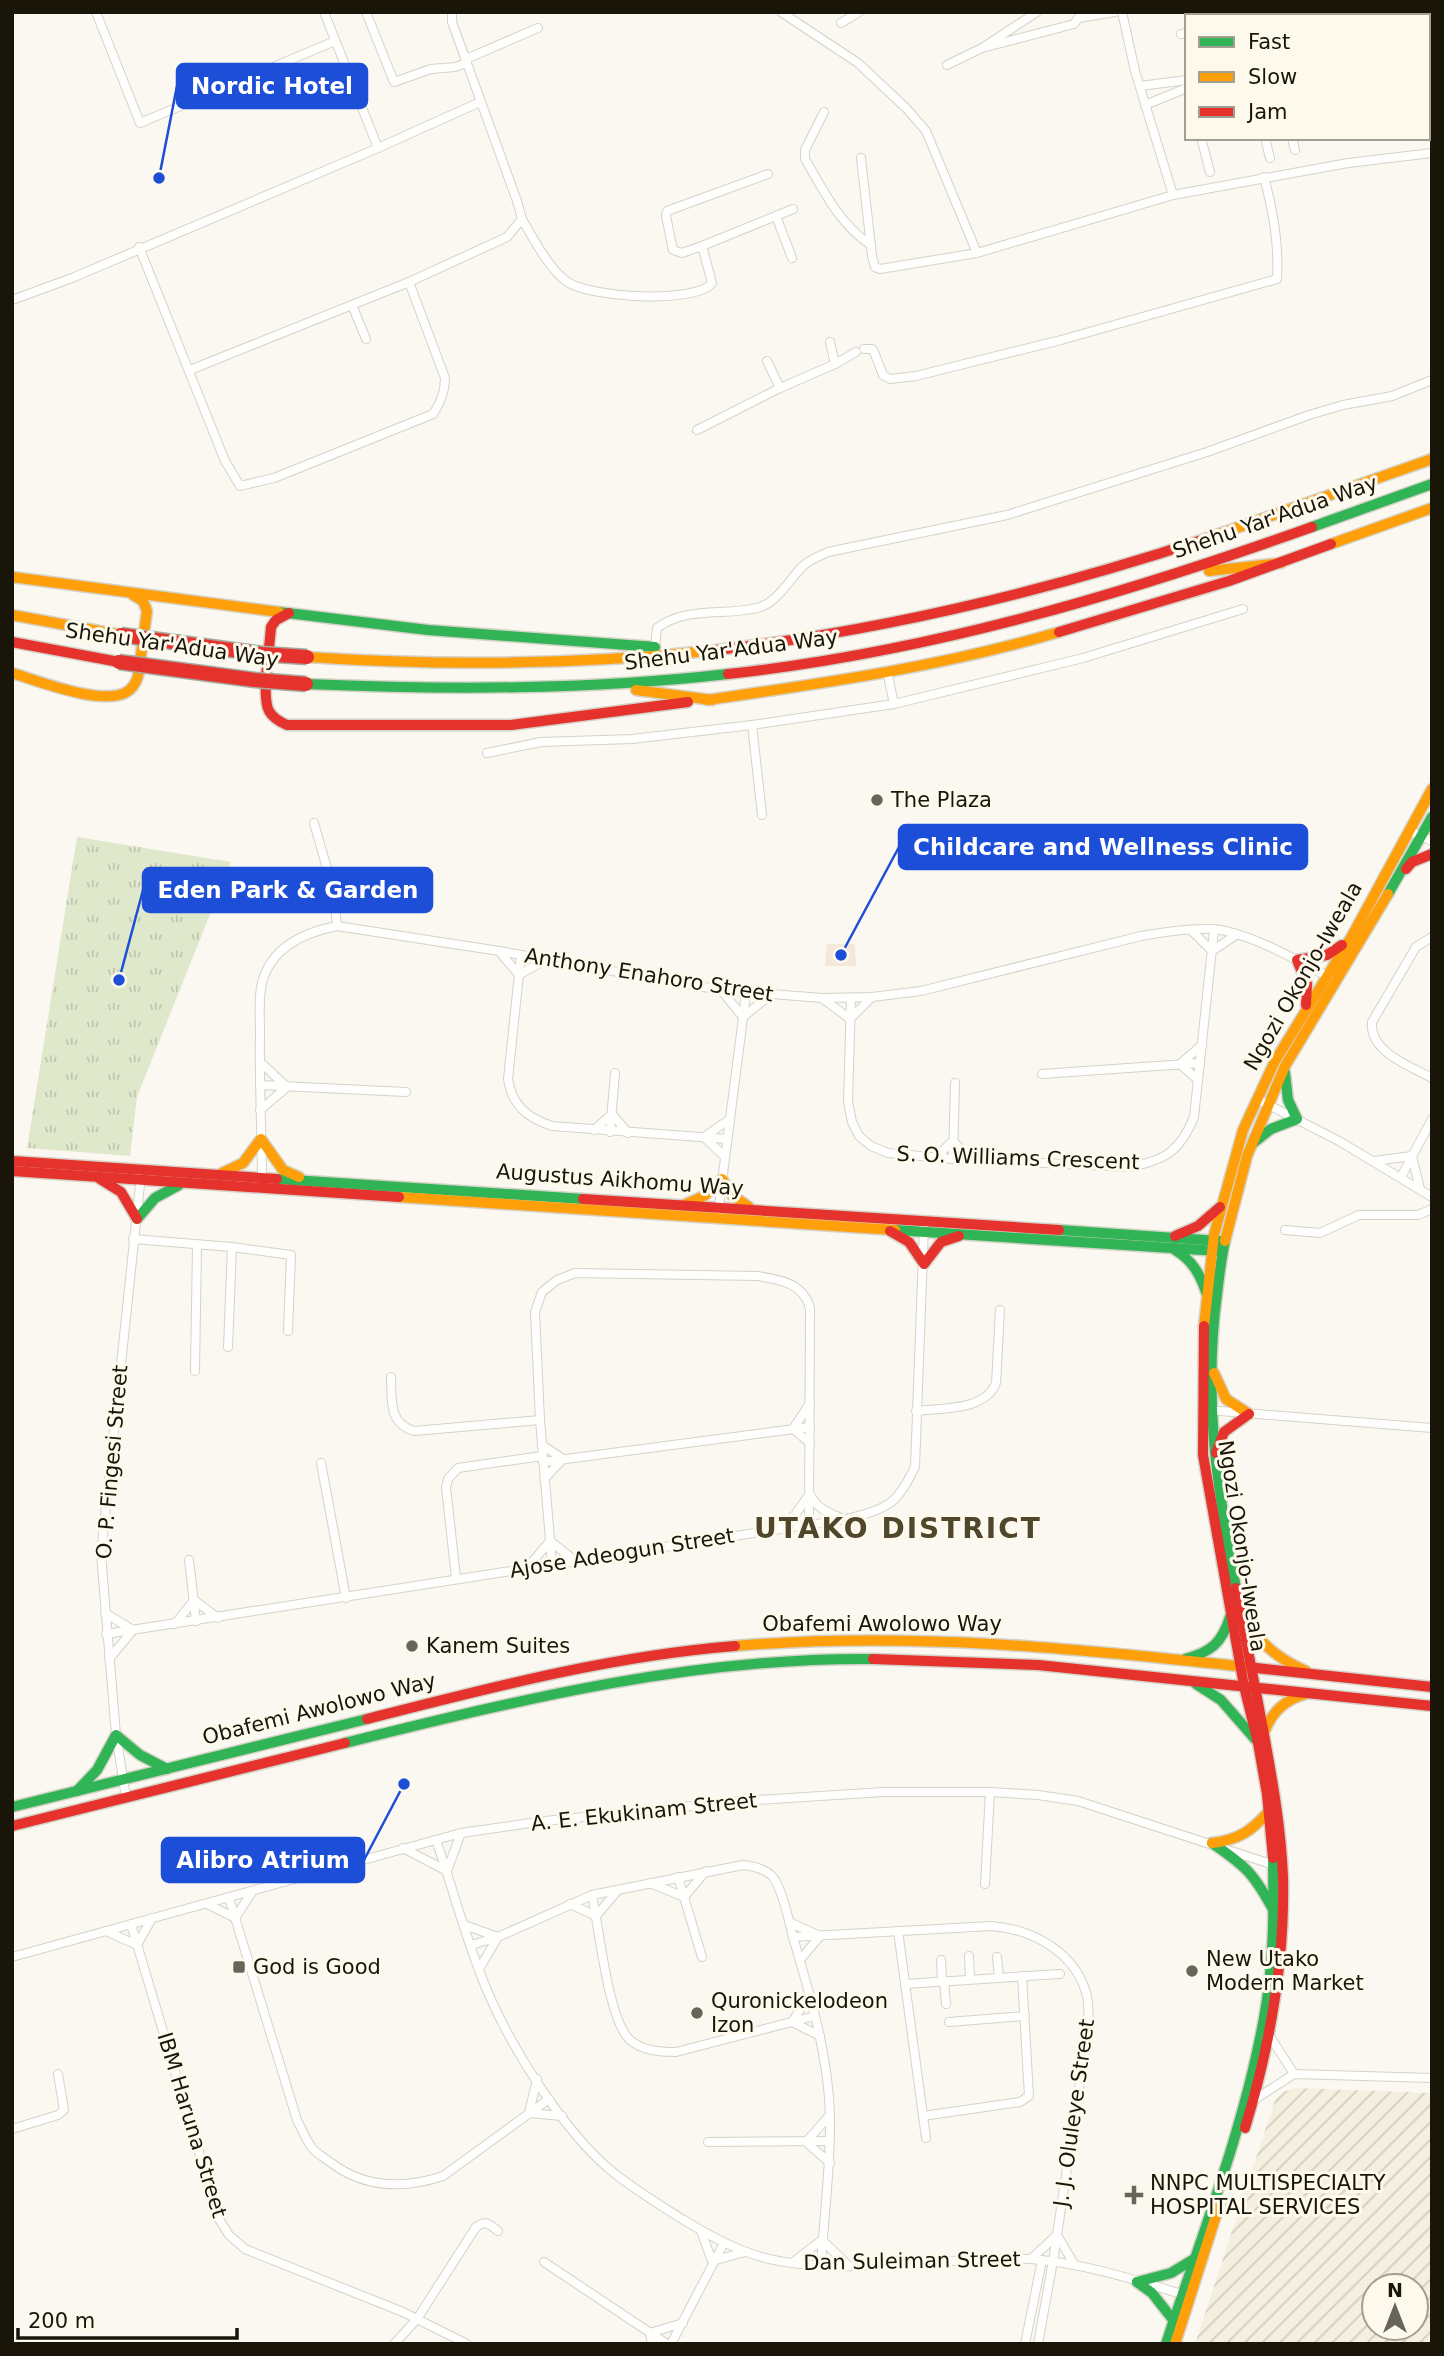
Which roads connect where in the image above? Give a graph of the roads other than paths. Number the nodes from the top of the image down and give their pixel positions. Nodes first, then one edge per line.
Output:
1 (96, 12) edge
2 (324, 12) edge
3 (366, 12) edge
4 (452, 12) edge
5 (781, 12) edge
6 (859, 12) edge
7 (1037, 12) edge
8 (1115, 12) edge
9 (1122, 12) edge
10 (1077, 15) edge
11 (841, 23) dead end
12 (538, 28) dead end
13 (335, 41) junction
14 (982, 48) junction
15 (467, 61) junction
16 (947, 65) dead end
17 (1185, 83) edge
18 (1185, 84) edge
19 (1140, 86) junction
20 (480, 102) junction
21 (1146, 105) junction
22 (824, 112) dead end
23 (1202, 140) edge
24 (1266, 140) edge
25 (1292, 140) edge
26 (378, 148) junction
27 (1295, 150) dead end
28 (1432, 153) edge
29 (861, 158) dead end
30 (1270, 158) dead end
31 (1210, 172) dead end
32 (768, 174) dead end
33 (1264, 177) junction
34 (1173, 195) junction
35 (793, 209) dead end
36 (776, 216) junction
37 (522, 219) junction
38 (871, 245) junction
39 (139, 247) junction
40 (702, 247) junction
41 (977, 253) junction
42 (792, 258) dead end
43 (409, 282) junction
44 (12, 300) edge
45 (352, 305) junction
46 (366, 339) dead end
47 (830, 342) dead end
48 (767, 361) dead end
49 (835, 364) junction
50 (190, 370) junction
51 (1432, 380) edge
52 (780, 388) junction
53 (697, 430) dead end
54 (1432, 459) edge
55 (1432, 484) edge
56 (1432, 508) edge
57 (1416, 514) junction
58 (1432, 517) edge
59 (1281, 564) junction
60 (12, 577) edge
61 (1162, 578) junction
62 (131, 594) junction
63 (1243, 609) dead end
64 (289, 613) junction
65 (12, 615) edge
66 (12, 642) edge
67 (655, 647) junction
68 (12, 648) edge
69 (723, 650) junction
70 (76, 654) junction
71 (887, 671) junction
72 (12, 673) edge
73 (596, 687) junction
74 (712, 700) junction
75 (894, 704) junction
76 (752, 725) junction
77 (487, 753) dead end
78 (1432, 789) edge
79 (762, 815) dead end
80 (1432, 817) edge
81 (314, 823) dead end
82 (1421, 836) edge
83 (1432, 854) edge
84 (1401, 873) junction
85 (337, 926) junction
86 (1191, 930) junction
87 (1214, 930) junction
88 (1236, 935) junction
89 (1352, 936) junction
90 (1432, 937) edge
91 (499, 951) junction
92 (1212, 951) junction
93 (521, 955) junction
94 (545, 960) junction
95 (1297, 960) junction
96 (519, 975) junction
97 (1331, 978) junction
98 (721, 990) junction
99 (746, 993) junction
100 (769, 995) junction
101 (872, 997) junction
102 (822, 998) junction
103 (850, 998) junction
104 (1305, 1010) junction
105 (743, 1017) junction
106 (850, 1019) junction
107 (1202, 1045) junction
108 (260, 1062) junction
109 (1200, 1063) junction
110 (1181, 1064) junction
111 (1285, 1066) junction
112 (615, 1073) dead end
113 (1042, 1074) dead end
114 (1432, 1078) edge
115 (1198, 1080) junction
116 (955, 1083) dead end
117 (260, 1086) junction
118 (287, 1087) junction
119 (406, 1092) dead end
120 (1262, 1101) junction
121 (260, 1110) junction
122 (611, 1114) junction
123 (730, 1119) junction
124 (1297, 1119) junction
125 (1432, 1119) edge
126 (594, 1130) junction
127 (610, 1132) junction
128 (628, 1133) junction
129 (704, 1138) junction
130 (261, 1139) junction
131 (727, 1139) junction
132 (953, 1141) junction
133 (1252, 1144) junction
134 (1412, 1156) junction
135 (725, 1157) junction
136 (936, 1157) junction
137 (953, 1159) junction
138 (970, 1159) junction
139 (12, 1161) edge
140 (1374, 1161) junction
141 (12, 1171) edge
142 (141, 1174) junction
143 (216, 1175) junction
144 (94, 1177) junction
145 (1401, 1177) junction
146 (722, 1179) junction
147 (313, 1182) junction
148 (186, 1183) junction
149 (262, 1184) junction
150 (1420, 1189) junction
151 (1432, 1197) edge
152 (680, 1205) junction
153 (1222, 1205) junction
154 (1432, 1209) edge
155 (758, 1210) junction
156 (718, 1213) junction
157 (137, 1219) junction
158 (924, 1226) junction
159 (882, 1228) junction
160 (1284, 1230) dead end
161 (965, 1234) junction
162 (133, 1240) junction
163 (1169, 1243) junction
164 (197, 1245) junction
165 (1218, 1246) junction
166 (232, 1247) junction
167 (924, 1264) junction
168 (1207, 1294) junction
169 (1000, 1310) dead end
170 (288, 1331) dead end
171 (228, 1347) dead end
172 (1210, 1362) junction
173 (195, 1371) dead end
174 (391, 1377) dead end
175 (810, 1403) junction
176 (1206, 1410) junction
177 (916, 1411) junction
178 (1249, 1414) junction
179 (540, 1420) junction
180 (810, 1427) junction
181 (1432, 1428) edge
182 (793, 1429) junction
183 (810, 1443) junction
184 (541, 1445) junction
185 (1214, 1458) junction
186 (543, 1459) junction
187 (563, 1459) junction
188 (321, 1463) dead end
189 (544, 1479) junction
190 (810, 1494) junction
191 (841, 1518) junction
192 (809, 1524) junction
193 (774, 1530) junction
194 (550, 1541) junction
195 (188, 1560) dead end
196 (575, 1560) junction
197 (552, 1564) junction
198 (528, 1567) junction
199 (456, 1578) junction
200 (346, 1598) junction
201 (194, 1600) junction
202 (1236, 1611) junction
203 (105, 1613) junction
204 (218, 1618) junction
205 (196, 1621) junction
206 (175, 1624) junction
207 (133, 1630) junction
208 (106, 1634) junction
209 (109, 1659) junction
210 (1175, 1661) junction
211 (1246, 1668) junction
212 (1318, 1676) junction
213 (1190, 1681) junction
214 (1249, 1686) junction
215 (1432, 1687) edge
216 (1308, 1693) junction
217 (1432, 1706) edge
218 (116, 1735) junction
219 (1261, 1737) junction
220 (167, 1769) junction
221 (122, 1780) junction
222 (76, 1792) junction
223 (990, 1792) junction
224 (127, 1797) junction
225 (12, 1808) edge
226 (1269, 1811) junction
227 (12, 1826) edge
228 (461, 1833) junction
229 (436, 1840) junction
230 (1212, 1843) junction
231 (403, 1848) junction
232 (1278, 1866) junction
233 (447, 1871) junction
234 (706, 1871) junction
235 (678, 1877) junction
236 (650, 1883) junction
237 (985, 1884) dead end
238 (618, 1890) junction
239 (252, 1892) junction
240 (592, 1895) junction
241 (684, 1897) junction
242 (229, 1898) junction
243 (207, 1904) junction
244 (570, 1904) junction
245 (1274, 1911) junction
246 (596, 1916) junction
247 (152, 1918) junction
248 (235, 1918) junction
249 (789, 1922) junction
250 (131, 1924) junction
251 (464, 1925) junction
252 (106, 1931) junction
253 (898, 1931) junction
254 (820, 1936) junction
255 (498, 1937) junction
256 (793, 1937) junction
257 (137, 1945) junction
258 (471, 1945) junction
259 (969, 1956) dead end
260 (997, 1956) dead end
261 (702, 1957) dead end
262 (12, 1958) edge
263 (800, 1960) junction
264 (941, 1960) dead end
265 (479, 1969) junction
266 (1060, 1973) dead end
267 (1023, 1976) junction
268 (999, 1978) junction
269 (970, 1979) junction
270 (943, 1981) junction
271 (905, 1984) junction
272 (810, 1995) junction
273 (946, 2004) dead end
274 (815, 2016) junction
275 (1025, 2016) junction
276 (792, 2022) junction
277 (949, 2022) dead end
278 (1269, 2035) junction
279 (820, 2036) junction
280 (58, 2074) dead end
281 (1294, 2074) junction
282 (1432, 2078) edge
283 (537, 2079) junction
284 (549, 2099) junction
285 (1255, 2100) junction
286 (529, 2113) junction
287 (830, 2115) junction
288 (562, 2116) junction
289 (923, 2116) junction
290 (12, 2129) edge
291 (926, 2138) dead end
292 (829, 2141) junction
293 (708, 2142) dead end
294 (806, 2142) junction
295 (830, 2163) junction
296 (701, 2230) junction
297 (498, 2231) dead end
298 (1058, 2235) junction
299 (822, 2240) junction
300 (724, 2243) junction
301 (745, 2252) junction
302 (1031, 2259) junction
303 (1195, 2259) junction
304 (1042, 2260) junction
305 (1053, 2261) junction
306 (544, 2262) dead end
307 (712, 2262) junction
308 (792, 2263) junction
309 (1074, 2264) junction
310 (821, 2265) junction
311 (849, 2266) junction
312 (1137, 2282) junction
313 (1187, 2296) junction
314 (417, 2319) junction
315 (1174, 2320) junction
316 (683, 2323) junction
317 (650, 2333) junction
318 (394, 2344) edge
319 (467, 2344) edge
320 (652, 2344) edge
321 (669, 2344) edge
322 (1025, 2344) edge
323 (1038, 2344) edge
324 (1166, 2344) edge
325 (1175, 2344) edge

1 - 13 street
2 - 13 street
3 - 15 street
4 - 15 street
5 - 41 street
6 - 11 street
7 - 14 street
8 - 10 street
9 - 19 street
10 - 14 street
12 - 15 street
13 - 26 street
14 - 16 street
15 - 20 street
17 - 19 street
18 - 21 street
19 - 21 street
20 - 26 street
20 - 37 street
21 - 34 street
22 - 38 street
23 - 31 street
24 - 30 street
25 - 27 street
26 - 39 street
28 - 33 street
29 - 38 street
32 - 40 street
33 - 34 street
33 - 49 street
34 - 41 street
35 - 36 street
36 - 40 street
36 - 42 street
37 - 40 street
37 - 43 street
38 - 41 street
39 - 44 street
39 - 50 street
43 - 45 street
43 - 50 street
45 - 46 street
45 - 50 street
47 - 49 street
48 - 52 street
49 - 52 street
51 - 67 street
52 - 53 street
54 - 69 main road, Shehu Yar'Adua Way
55 - 61 main road, Shehu Yar'Adua Way
56 - 57 main road
57 - 58 main road
57 - 59 main road
59 - 61 main road
59 - 71 main road
60 - 62 main road
61 - 73 main road, Shehu Yar'Adua Way
62 - 64 main road
62 - 72 main road
63 - 75 street
64 - 67 main road
64 - 74 main road
65 - 69 main road, Shehu Yar'Adua Way, bridge
66 - 70 main road, Shehu Yar'Adua Way
67 - 69 main road
68 - 70 main road
70 - 73 main road, Shehu Yar'Adua Way, bridge
71 - 74 main road
71 - 75 street
73 - 74 main road
75 - 76 street
76 - 77 street
76 - 79 street
78 - 82 main road, Ngozi Okonjo-Iweala
80 - 82 main road, Ngozi Okonjo-Iweala
81 - 85 street
82 - 84 main road, Ngozi Okonjo-Iweala
82 - 89 main road, Ngozi Okonjo-Iweala
83 - 84 main road
84 - 97 main road, Ngozi Okonjo-Iweala
85 - 91 street, Anthony Enahoro Street
85 - 108 street, Anthony Enahoro Street
86 - 87 street, Anthony Enahoro Street
86 - 92 street
86 - 101 street, Anthony Enahoro Street
87 - 88 street, Anthony Enahoro Street
87 - 92 street, S. O. Williams Crescent
88 - 92 street
88 - 95 street, Anthony Enahoro Street
89 - 95 main road
89 - 97 main road, Ngozi Okonjo-Iweala
90 - 114 street
91 - 93 street, Anthony Enahoro Street
91 - 96 street
92 - 107 street, S. O. Williams Crescent
93 - 94 street, Anthony Enahoro Street
93 - 96 street
94 - 96 street
94 - 98 street, Anthony Enahoro Street
95 - 97 street, Anthony Enahoro Street
95 - 104 main road
96 - 126 street
97 - 104 main road, Ngozi Okonjo-Iweala
97 - 111 main road, Ngozi Okonjo-Iweala
98 - 99 street, Anthony Enahoro Street
98 - 105 street
99 - 100 street, Anthony Enahoro Street
99 - 105 street
100 - 102 street, Anthony Enahoro Street
100 - 105 street
101 - 103 street, Anthony Enahoro Street
101 - 106 street
102 - 103 street, Anthony Enahoro Street
102 - 106 street
103 - 106 street, S. O. Williams Crescent
104 - 120 main road, Ngozi Okonjo-Iweala
105 - 123 street
106 - 136 street, S. O. Williams Crescent
107 - 109 street, S. O. Williams Crescent
107 - 110 street
108 - 117 street, Anthony Enahoro Street
108 - 118 street
109 - 110 street
109 - 115 street, S. O. Williams Crescent
110 - 113 street
110 - 115 street
111 - 120 main road, Ngozi Okonjo-Iweala
111 - 124 main road
112 - 122 street
115 - 138 street, S. O. Williams Crescent
116 - 132 street
117 - 118 street
117 - 121 street, Anthony Enahoro Street
118 - 119 street
118 - 121 street
120 - 124 street
120 - 133 main road, Ngozi Okonjo-Iweala
120 - 153 main road, Ngozi Okonjo-Iweala
121 - 130 street, Anthony Enahoro Street
122 - 126 street
122 - 127 street
122 - 128 street
123 - 129 street
123 - 131 street
124 - 133 main road
124 - 140 street
125 - 134 street
126 - 127 street
127 - 128 street
128 - 129 street
129 - 131 street
129 - 135 street
130 - 143 main road
130 - 147 main road
130 - 149 street, Anthony Enahoro Street
131 - 135 street
132 - 136 street
132 - 137 street
132 - 138 street
133 - 165 main road, Ngozi Okonjo-Iweala
134 - 140 street
134 - 145 street
134 - 150 street
135 - 146 street
136 - 137 street, S. O. Williams Crescent
137 - 138 street, S. O. Williams Crescent
139 - 142 main road, Augustus Aikhomu Way
140 - 145 street
141 - 144 main road, Augustus Aikhomu Way
142 - 143 main road, Augustus Aikhomu Way
142 - 144 main road, Augustus Aikhomu Way
142 - 148 main road, Augustus Aikhomu Way
142 - 157 street, O. P. Fingesi Street
143 - 149 main road, Augustus Aikhomu Way
144 - 157 main road
145 - 150 street
146 - 152 main road
146 - 155 main road
146 - 156 street
147 - 149 main road, Augustus Aikhomu Way
147 - 152 main road, Augustus Aikhomu Way
148 - 149 main road, Augustus Aikhomu Way
148 - 157 main road
149 - 156 main road, Augustus Aikhomu Way
150 - 151 street
152 - 156 main road, Augustus Aikhomu Way
153 - 163 main road
153 - 165 main road, Ngozi Okonjo-Iweala
154 - 160 street
155 - 156 main road, Augustus Aikhomu Way
155 - 158 main road, Augustus Aikhomu Way
156 - 159 main road, Augustus Aikhomu Way
157 - 162 street, O. P. Fingesi Street
158 - 159 main road, Augustus Aikhomu Way
158 - 161 main road, Augustus Aikhomu Way
158 - 163 main road, Augustus Aikhomu Way
158 - 167 street, Ajose Adeogun Street
159 - 167 main road
161 - 163 main road, Augustus Aikhomu Way
161 - 167 main road
162 - 164 street
162 - 203 street, O. P. Fingesi Street
163 - 165 main road, Augustus Aikhomu Way
163 - 168 main road
164 - 166 street
164 - 173 street
165 - 168 main road, Ngozi Okonjo-Iweala
165 - 172 main road, Ngozi Okonjo-Iweala
166 - 170 street
166 - 171 street
167 - 177 street, Ajose Adeogun Street
168 - 176 main road, Ngozi Okonjo-Iweala
169 - 177 street
172 - 176 main road, Ngozi Okonjo-Iweala
172 - 178 main road
174 - 179 street
175 - 179 street
175 - 180 street
175 - 182 street
176 - 178 street
176 - 185 main road, Ngozi Okonjo-Iweala
176 - 202 main road, Ngozi Okonjo-Iweala
177 - 191 street, Ajose Adeogun Street
178 - 181 street
178 - 185 main road
179 - 184 street
180 - 182 street
180 - 183 street
182 - 183 street
182 - 187 street
183 - 190 street
184 - 186 street
184 - 187 street
185 - 202 main road, Ngozi Okonjo-Iweala
186 - 187 street
186 - 189 street
186 - 199 street
187 - 189 street
188 - 200 street
189 - 194 street
190 - 191 street
190 - 192 street
190 - 193 street
191 - 192 street, Ajose Adeogun Street
192 - 193 street, Ajose Adeogun Street
193 - 196 street, Ajose Adeogun Street
194 - 196 street
194 - 197 street
194 - 198 street
195 - 201 street
196 - 197 street, Ajose Adeogun Street
197 - 198 street, Ajose Adeogun Street
198 - 199 street, Ajose Adeogun Street
199 - 200 street, Ajose Adeogun Street
200 - 204 street, Ajose Adeogun Street
201 - 204 street
201 - 205 street
201 - 206 street
202 - 210 main road
202 - 211 main road, Ngozi Okonjo-Iweala
202 - 212 main road
203 - 207 street
203 - 208 street, O. P. Fingesi Street
204 - 205 street, Ajose Adeogun Street
205 - 206 street, Ajose Adeogun Street
206 - 207 street, Ajose Adeogun Street
207 - 208 street, Ajose Adeogun Street
207 - 209 street
208 - 209 street, O. P. Fingesi Street
209 - 218 street, O. P. Fingesi Street
210 - 211 main road, Obafemi Awolowo Way
210 - 220 main road, Obafemi Awolowo Way
211 - 212 main road, Obafemi Awolowo Way
211 - 214 main road, Ngozi Okonjo-Iweala
212 - 215 main road, Obafemi Awolowo Way
213 - 214 main road, Obafemi Awolowo Way
213 - 219 main road
213 - 224 main road, Obafemi Awolowo Way
214 - 216 main road, Obafemi Awolowo Way
214 - 219 main road, Ngozi Okonjo-Iweala
216 - 217 main road, Obafemi Awolowo Way
216 - 219 main road
218 - 220 main road
218 - 221 street, O. P. Fingesi Street
218 - 222 main road
219 - 226 main road, Ngozi Okonjo-Iweala
219 - 232 main road, Ngozi Okonjo-Iweala
220 - 221 main road, Obafemi Awolowo Way
221 - 222 main road, Obafemi Awolowo Way
221 - 224 street, O. P. Fingesi Street
222 - 225 main road, Obafemi Awolowo Way
223 - 228 street, A. E. Ekukinam Street
223 - 230 street, A. E. Ekukinam Street
223 - 237 street
224 - 227 main road, Obafemi Awolowo Way
226 - 230 main road
226 - 232 main road, Ngozi Okonjo-Iweala
228 - 229 street, A. E. Ekukinam Street
228 - 233 street
229 - 231 street, A. E. Ekukinam Street
229 - 233 street, Dan Suleiman Street
230 - 232 street, A. E. Ekukinam Street
230 - 245 main road
231 - 233 street
231 - 239 street, A. E. Ekukinam Street
232 - 245 main road, Ngozi Okonjo-Iweala
232 - 278 main road, Ngozi Okonjo-Iweala
233 - 251 street, Dan Suleiman Street
234 - 235 street
234 - 241 street
234 - 249 street
235 - 236 street
235 - 241 street
236 - 238 street
236 - 241 street
238 - 240 street
238 - 246 street
239 - 242 street, A. E. Ekukinam Street
239 - 248 street
240 - 244 street
240 - 246 street
241 - 261 street
242 - 243 street, A. E. Ekukinam Street
242 - 248 street
243 - 247 street, A. E. Ekukinam Street
243 - 248 street
244 - 246 street
244 - 255 street
245 - 303 main road, Ngozi Okonjo-Iweala
246 - 276 street
247 - 250 street, A. E. Ekukinam Street
247 - 257 street
248 - 286 street
249 - 254 street
249 - 256 street
250 - 252 street, A. E. Ekukinam Street
250 - 257 street, IBM Haruna Street
251 - 255 street
251 - 258 street, Dan Suleiman Street
252 - 257 street
252 - 262 street, A. E. Ekukinam Street
253 - 254 street, J. J. Oluleye Street
253 - 271 street
253 - 298 street, J. J. Oluleye Street
254 - 256 street, J. J. Oluleye Street
254 - 263 street
255 - 258 street
255 - 265 street
256 - 263 street
257 - 314 street, IBM Haruna Street
258 - 265 street, Dan Suleiman Street
259 - 269 street
260 - 268 street
263 - 272 street
264 - 270 street
265 - 283 street, Dan Suleiman Street
266 - 267 street
267 - 268 street
267 - 275 street
268 - 269 street
269 - 270 street
270 - 271 street
270 - 273 street
271 - 289 street
272 - 274 street
272 - 276 street
274 - 276 street
274 - 279 street
275 - 277 street
275 - 289 street
276 - 279 street
278 - 281 street
278 - 285 main road, Ngozi Okonjo-Iweala
279 - 287 street
280 - 290 street
281 - 282 street
281 - 285 street
283 - 284 street, Dan Suleiman Street
283 - 286 street
284 - 286 street
284 - 288 street, Dan Suleiman Street
285 - 313 main road, Ngozi Okonjo-Iweala
286 - 288 street
287 - 292 street
287 - 294 street
288 - 296 street, Dan Suleiman Street
289 - 291 street
292 - 294 street
292 - 295 street
293 - 294 street
294 - 295 street
295 - 299 street
296 - 300 street, Dan Suleiman Street
296 - 307 street
297 - 314 street
298 - 302 street
298 - 305 street, J. J. Oluleye Street
298 - 309 street
299 - 308 street
299 - 310 street
299 - 311 street
300 - 301 street, Dan Suleiman Street
300 - 307 street
301 - 307 street
301 - 308 street, Dan Suleiman Street
302 - 304 street, Dan Suleiman Street
302 - 311 street, Dan Suleiman Street
303 - 312 main road
303 - 313 main road, Ngozi Okonjo-Iweala
304 - 305 street, Dan Suleiman Street
304 - 322 street
305 - 309 street, Dan Suleiman Street
305 - 323 street, J. J. Oluleye Street
306 - 317 street
307 - 316 street
308 - 310 street, Dan Suleiman Street
309 - 312 street, Dan Suleiman Street
310 - 311 street, Dan Suleiman Street
312 - 313 street, Dan Suleiman Street
312 - 315 main road
313 - 315 main road, Ngozi Okonjo-Iweala
313 - 325 main road, Ngozi Okonjo-Iweala
314 - 318 street
314 - 319 street, IBM Haruna Street
315 - 324 main road, Ngozi Okonjo-Iweala
316 - 317 street
316 - 321 street
317 - 320 street
317 - 321 street

